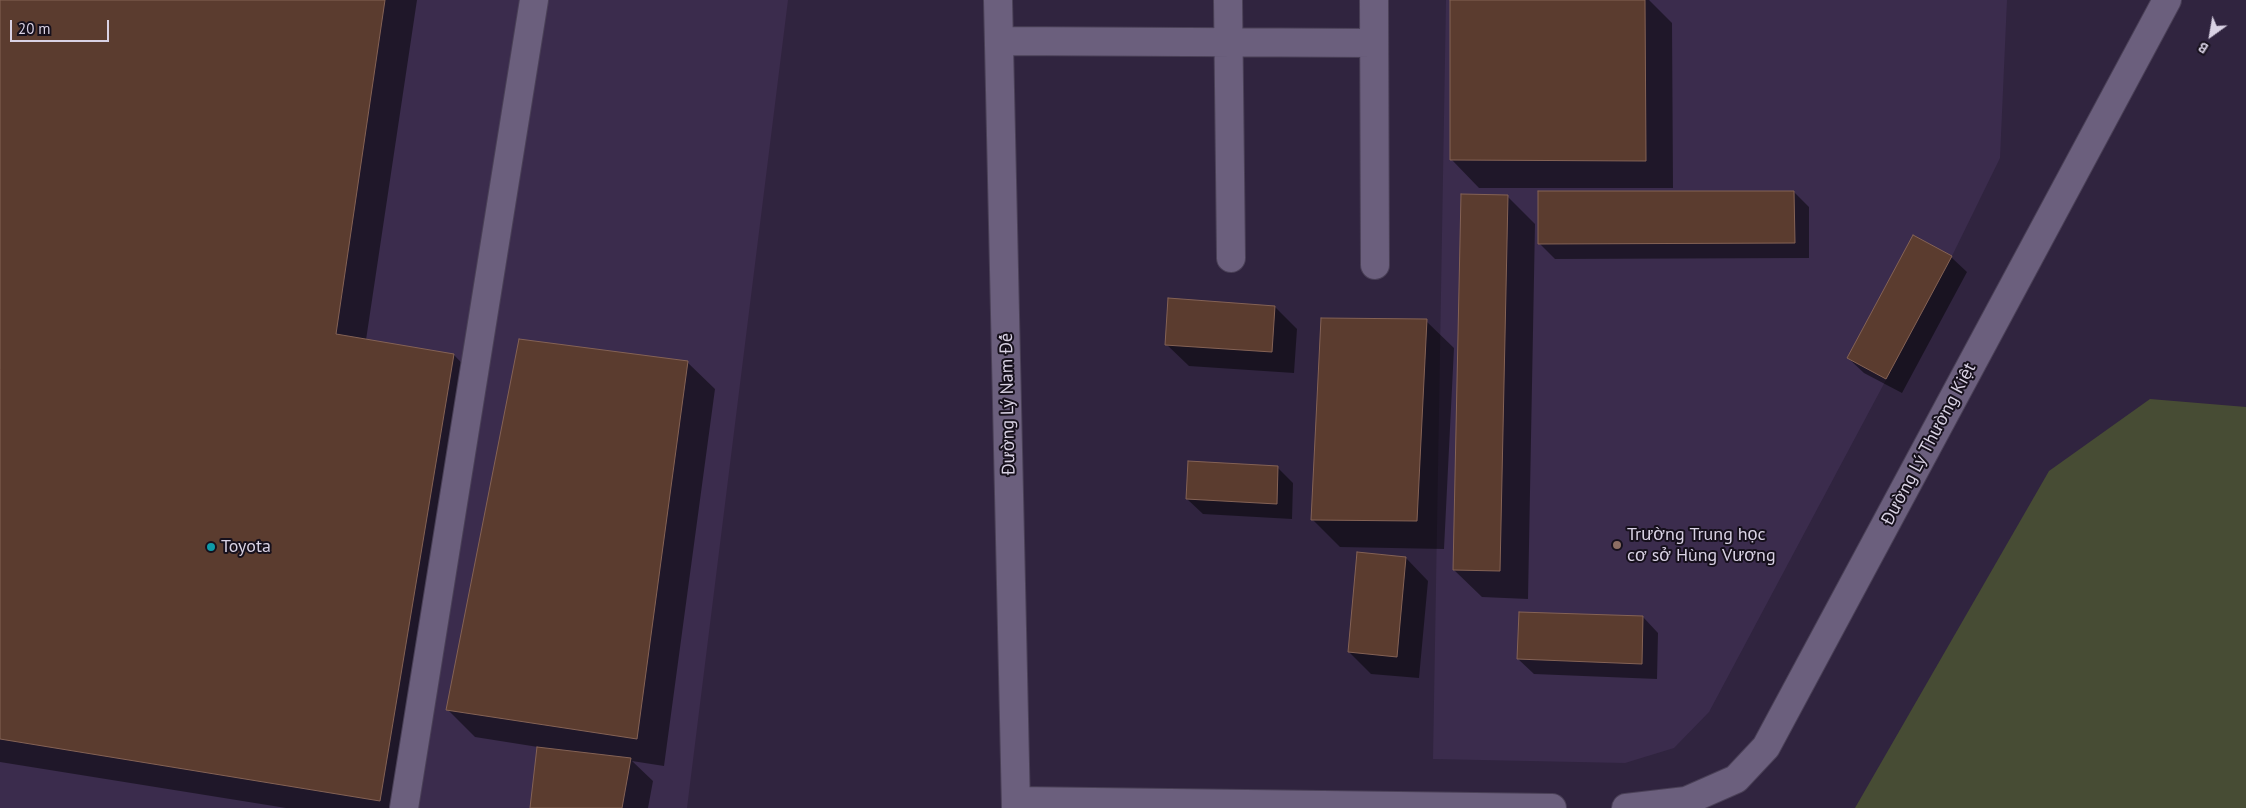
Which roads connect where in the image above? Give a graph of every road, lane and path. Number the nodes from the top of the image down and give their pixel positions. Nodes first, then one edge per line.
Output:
1 (534, 0) edge
2 (998, 0) edge
3 (1228, 0) edge
4 (1374, 0) edge
5 (2167, 0) edge
6 (999, 40) junction
7 (1228, 42) junction
8 (1374, 43) junction
9 (1230, 258) dead end
10 (1375, 265) dead end
11 (1714, 798) edge
12 (1016, 804) edge
13 (404, 808) edge
14 (1552, 808) edge
15 (1626, 808) edge

1 - 13 street
2 - 6 street, Đường Lý Nam Đế
3 - 7 street
4 - 8 street
5 - 11 street, Đường Lý Thường Kiệt
6 - 7 street
6 - 12 street, Đường Lý Nam Đế
7 - 8 street
7 - 9 street
8 - 10 street
11 - 15 street, Đường Lý Thường Kiệt
12 - 14 street

